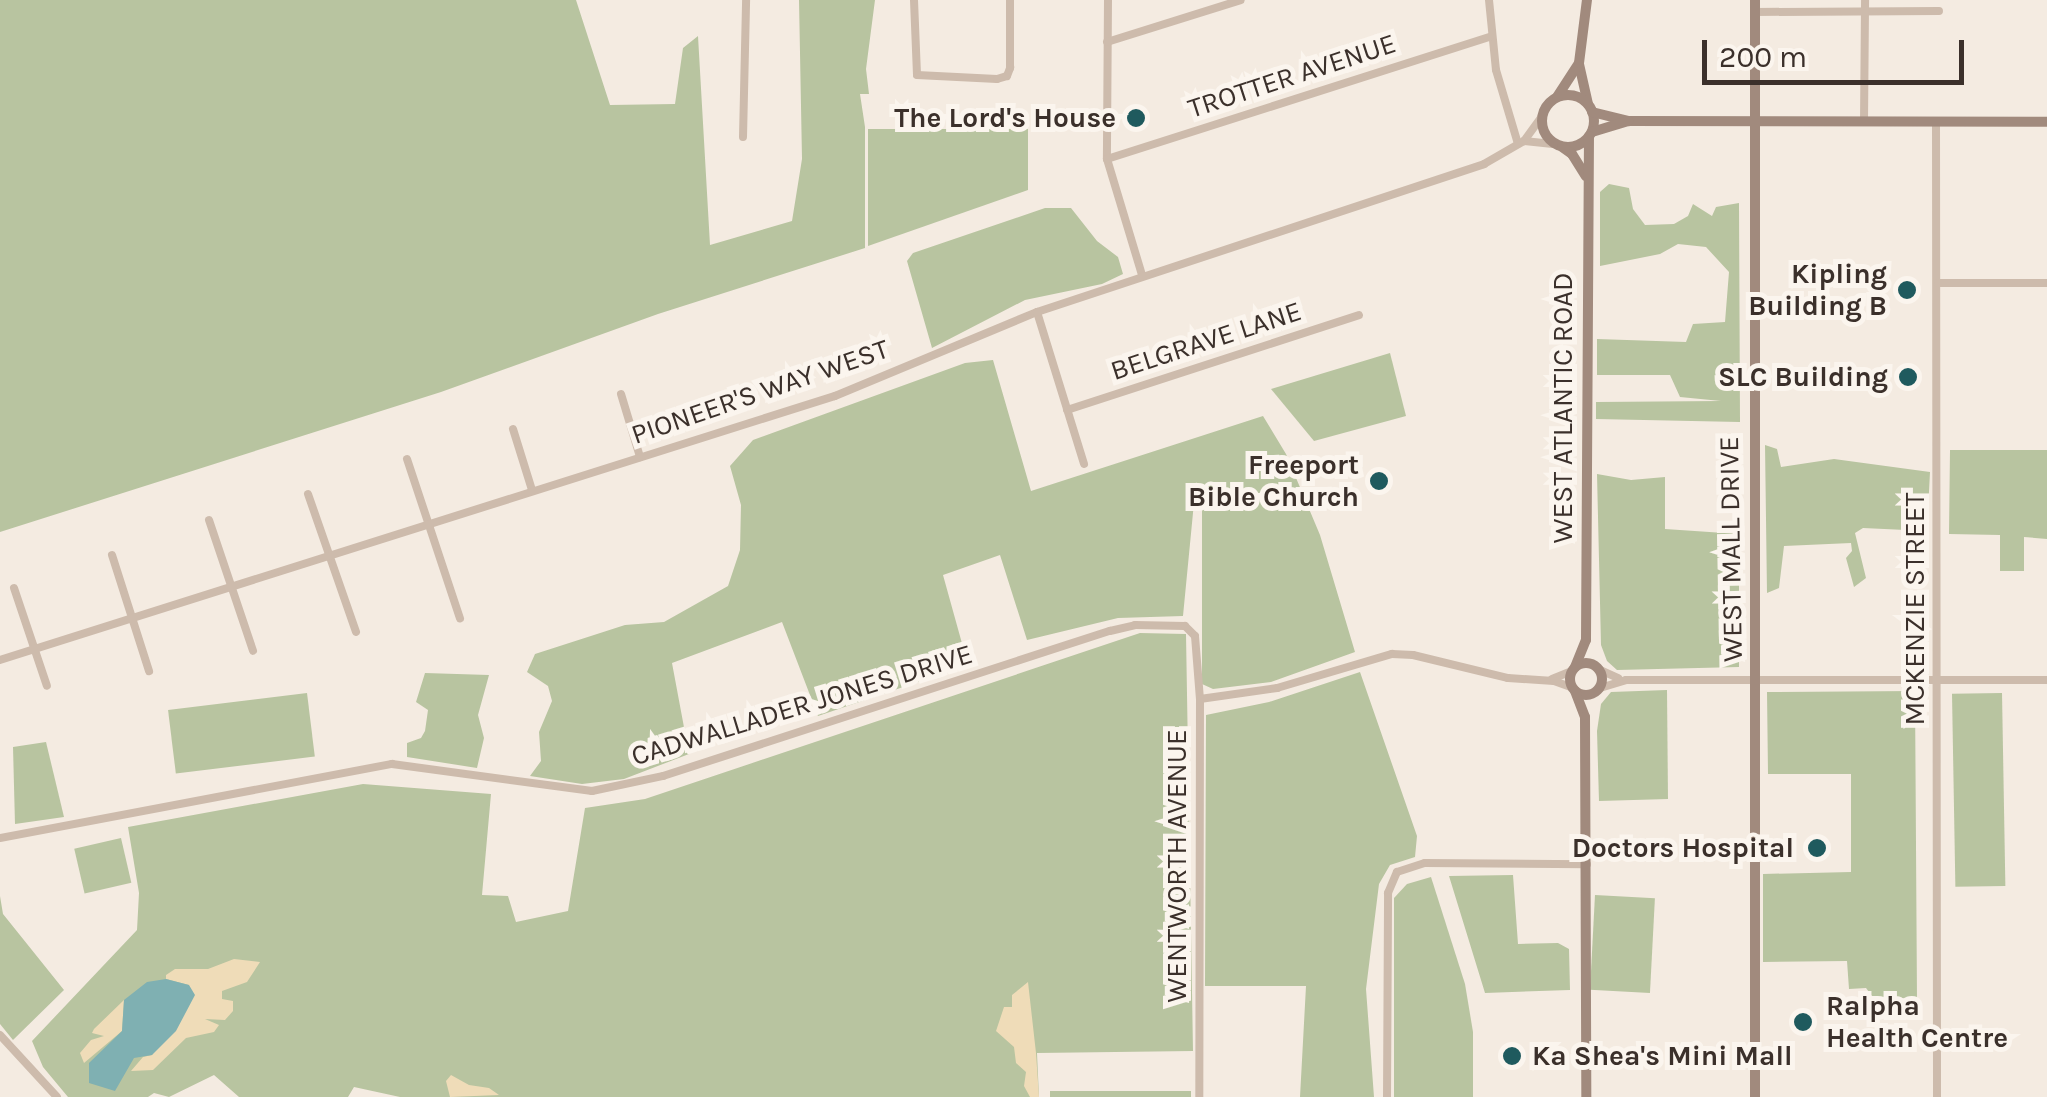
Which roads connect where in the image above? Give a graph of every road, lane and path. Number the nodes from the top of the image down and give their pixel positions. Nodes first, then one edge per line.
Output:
1 (746, 0) edge
2 (914, 0) edge
3 (1010, 0) edge
4 (1108, 0) edge
5 (1241, 0) edge
6 (1489, 0) edge
7 (1587, 0) edge
8 (1865, 0) edge
9 (1755, 6) edge
10 (1939, 11) dead end
11 (1865, 12) junction
12 (1490, 37) junction
13 (1107, 42) junction
14 (1579, 63) junction
15 (1556, 98) junction
16 (1590, 108) junction
17 (1541, 118) junction
18 (1628, 120) junction
19 (1936, 121) junction
20 (1752, 122) junction
21 (1864, 122) junction
22 (2047, 122) edge
23 (1590, 134) junction
24 (743, 136) dead end
25 (1521, 142) junction
26 (1558, 145) junction
27 (1108, 159) junction
28 (1586, 177) junction
29 (1142, 276) junction
30 (1938, 283) junction
31 (2047, 283) edge
32 (1037, 312) junction
33 (1359, 315) dead end
34 (621, 394) dead end
35 (1067, 410) junction
36 (514, 429) dead end
37 (640, 456) junction
38 (407, 458) dead end
39 (1084, 464) dead end
40 (532, 490) junction
41 (308, 494) dead end
42 (209, 520) dead end
43 (428, 522) junction
44 (112, 555) dead end
45 (330, 556) junction
46 (232, 584) junction
47 (14, 588) dead end
48 (134, 617) junction
49 (460, 618) dead end
50 (356, 632) dead end
51 (1196, 636) joint
52 (1586, 640) junction
53 (34, 649) junction
54 (253, 651) dead end
55 (0, 660) edge
56 (1574, 669) junction
57 (1599, 669) junction
58 (150, 672) dead end
59 (1755, 679) junction
60 (1936, 679) junction
61 (1547, 680) junction
62 (1626, 680) junction
63 (2047, 680) edge
64 (47, 686) dead end
65 (1574, 689) junction
66 (1598, 689) junction
67 (1200, 699) junction
68 (1586, 718) junction
69 (0, 838) edge
70 (1586, 864) junction
71 (0, 1034) edge
72 (57, 1097) edge
73 (1199, 1097) edge
74 (1387, 1097) edge
75 (1586, 1097) edge
76 (1755, 1097) edge
77 (1937, 1097) edge

1 - 24 street
2 - 3 street
4 - 13 street
5 - 13 street
6 - 12 street
7 - 14 main road
8 - 11 street
9 - 11 street
9 - 20 main road, WEST MALL DRIVE
10 - 11 street
11 - 21 street
12 - 25 street
12 - 27 street, TROTTER AVENUE
13 - 27 street
14 - 15 main road
14 - 16 main road
15 - 16 main road
15 - 17 main road
16 - 18 main road
16 - 23 main road
17 - 25 street, PIONEER'S WAY WEST
17 - 26 main road
18 - 20 main road
18 - 23 main road
19 - 21 main road
19 - 22 main road
19 - 30 street, MCKENZIE STREET
20 - 21 main road
20 - 59 main road, WEST MALL DRIVE
23 - 26 main road
23 - 28 main road, WEST ATLANTIC ROAD
25 - 26 street
25 - 29 street, PIONEER'S WAY WEST
26 - 28 main road
27 - 29 street
28 - 52 main road, WEST ATLANTIC ROAD
29 - 32 street, PIONEER'S WAY WEST
30 - 31 street
30 - 60 street, MCKENZIE STREET
32 - 35 street
32 - 37 street, PIONEER'S WAY WEST
33 - 35 street, BELGRAVE LANE
34 - 37 street
35 - 39 street
36 - 40 street
37 - 40 street, PIONEER'S WAY WEST
38 - 43 street
40 - 43 street, PIONEER'S WAY WEST
41 - 45 street
42 - 46 street
43 - 45 street, PIONEER'S WAY WEST
43 - 49 street
44 - 48 street
45 - 46 street, PIONEER'S WAY WEST
45 - 50 street
46 - 48 street, PIONEER'S WAY WEST
46 - 54 street
47 - 53 street
48 - 53 street, PIONEER'S WAY WEST
48 - 58 street
51 - 67 street, WENTWORTH AVENUE
51 - 69 street, CADWALLADER JONES DRIVE
52 - 56 main road, WEST ATLANTIC ROAD
52 - 57 main road, WEST ATLANTIC ROAD
53 - 55 street, PIONEER'S WAY WEST
53 - 64 street
56 - 57 main road
56 - 61 street
56 - 65 main road, WEST ATLANTIC ROAD
57 - 62 street
57 - 66 main road, WEST ATLANTIC ROAD
59 - 60 street
59 - 62 street
59 - 76 main road, WEST MALL DRIVE
60 - 63 street
60 - 77 street, MCKENZIE STREET
61 - 65 street
61 - 67 street
62 - 66 street
65 - 66 main road
65 - 68 main road, WEST ATLANTIC ROAD
66 - 68 main road, WEST ATLANTIC ROAD
67 - 73 street, WENTWORTH AVENUE
68 - 70 main road, WEST ATLANTIC ROAD
70 - 74 street
70 - 75 main road, WEST ATLANTIC ROAD
71 - 72 street

